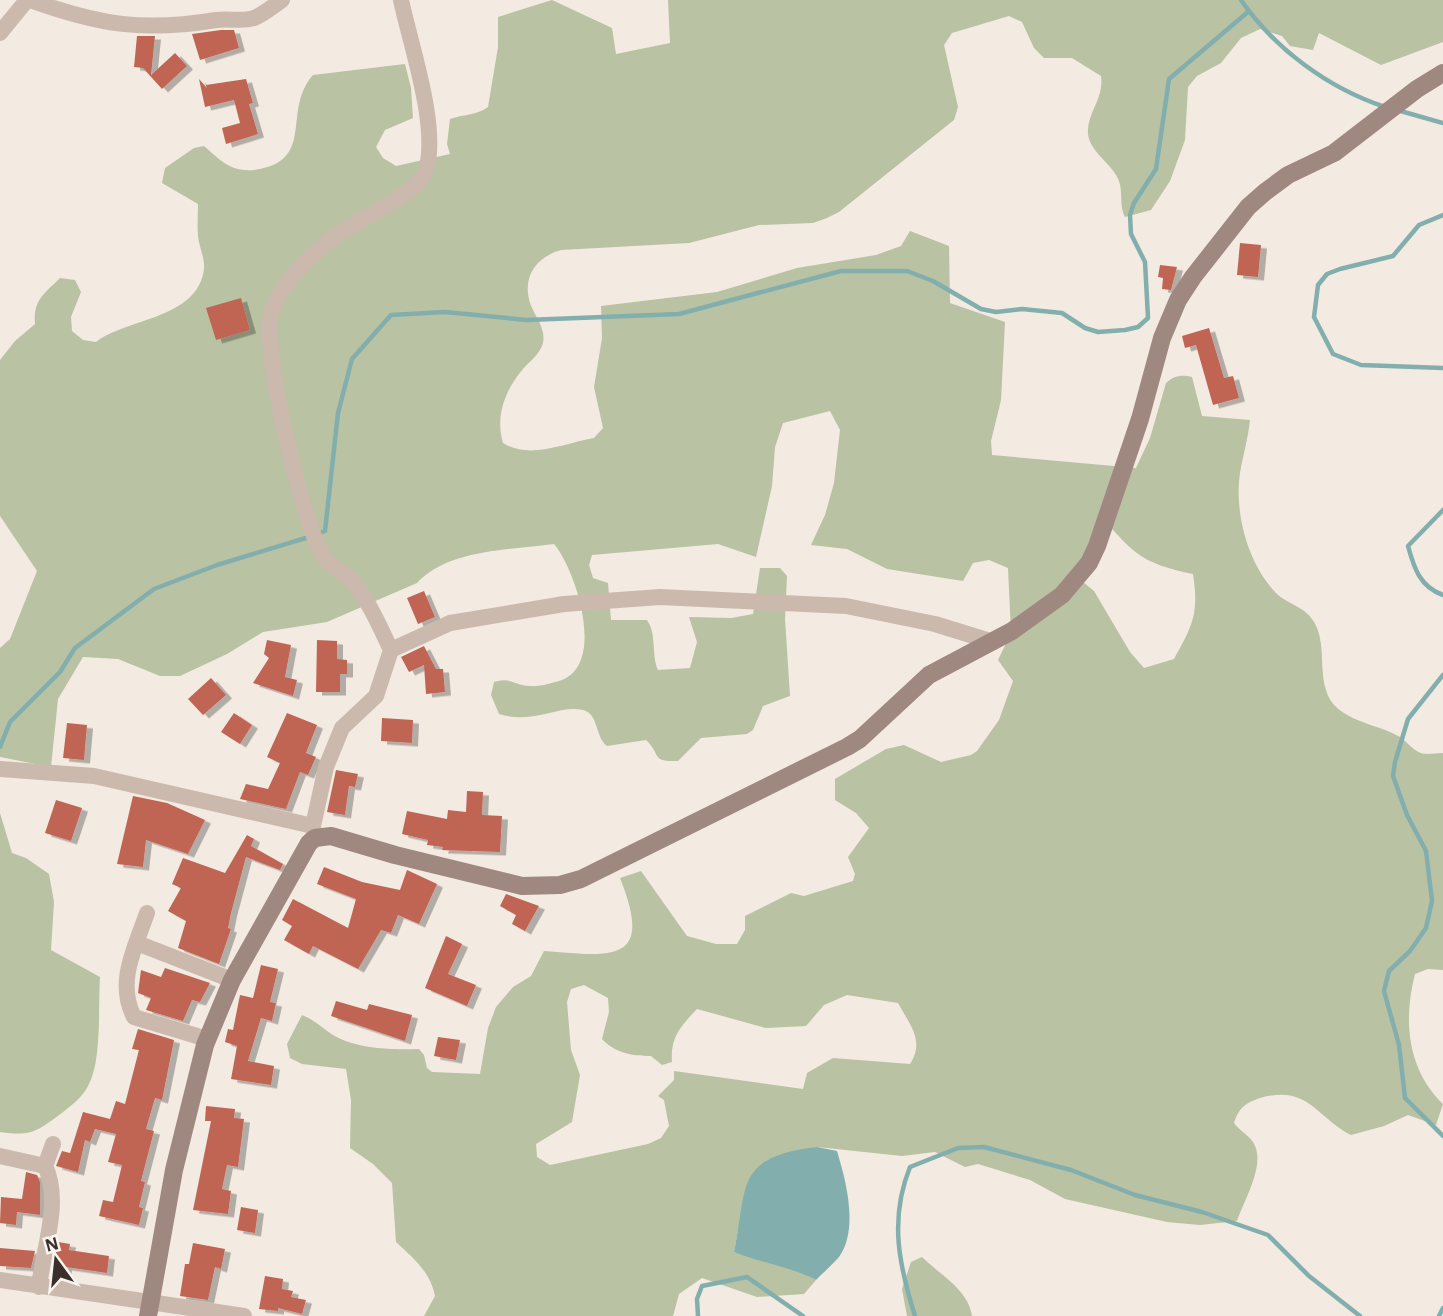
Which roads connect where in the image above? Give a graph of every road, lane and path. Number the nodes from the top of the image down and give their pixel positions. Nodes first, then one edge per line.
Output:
1 (29, 0) edge
2 (282, 0) edge
3 (401, 0) edge
4 (0, 33) edge
5 (1443, 73) edge
6 (993, 642) junction
7 (391, 650) junction
8 (6, 771) edge
9 (314, 832) junction
10 (147, 913) dead end
11 (137, 943) junction
12 (232, 980) junction
13 (207, 1040) junction
14 (53, 1144) dead end
15 (0, 1156) edge
16 (45, 1166) junction
17 (0, 1280) edge
18 (39, 1287) junction
19 (148, 1310) edge
20 (244, 1316) edge

1 - 2 street
1 - 4 street
3 - 7 street
5 - 6 main road
6 - 7 street
6 - 9 main road
7 - 9 street
8 - 9 street
9 - 12 main road
10 - 11 street
11 - 12 street
11 - 13 street
12 - 13 main road
13 - 19 main road
14 - 16 street
15 - 16 street
16 - 18 street
17 - 18 street
18 - 19 street
19 - 20 street

